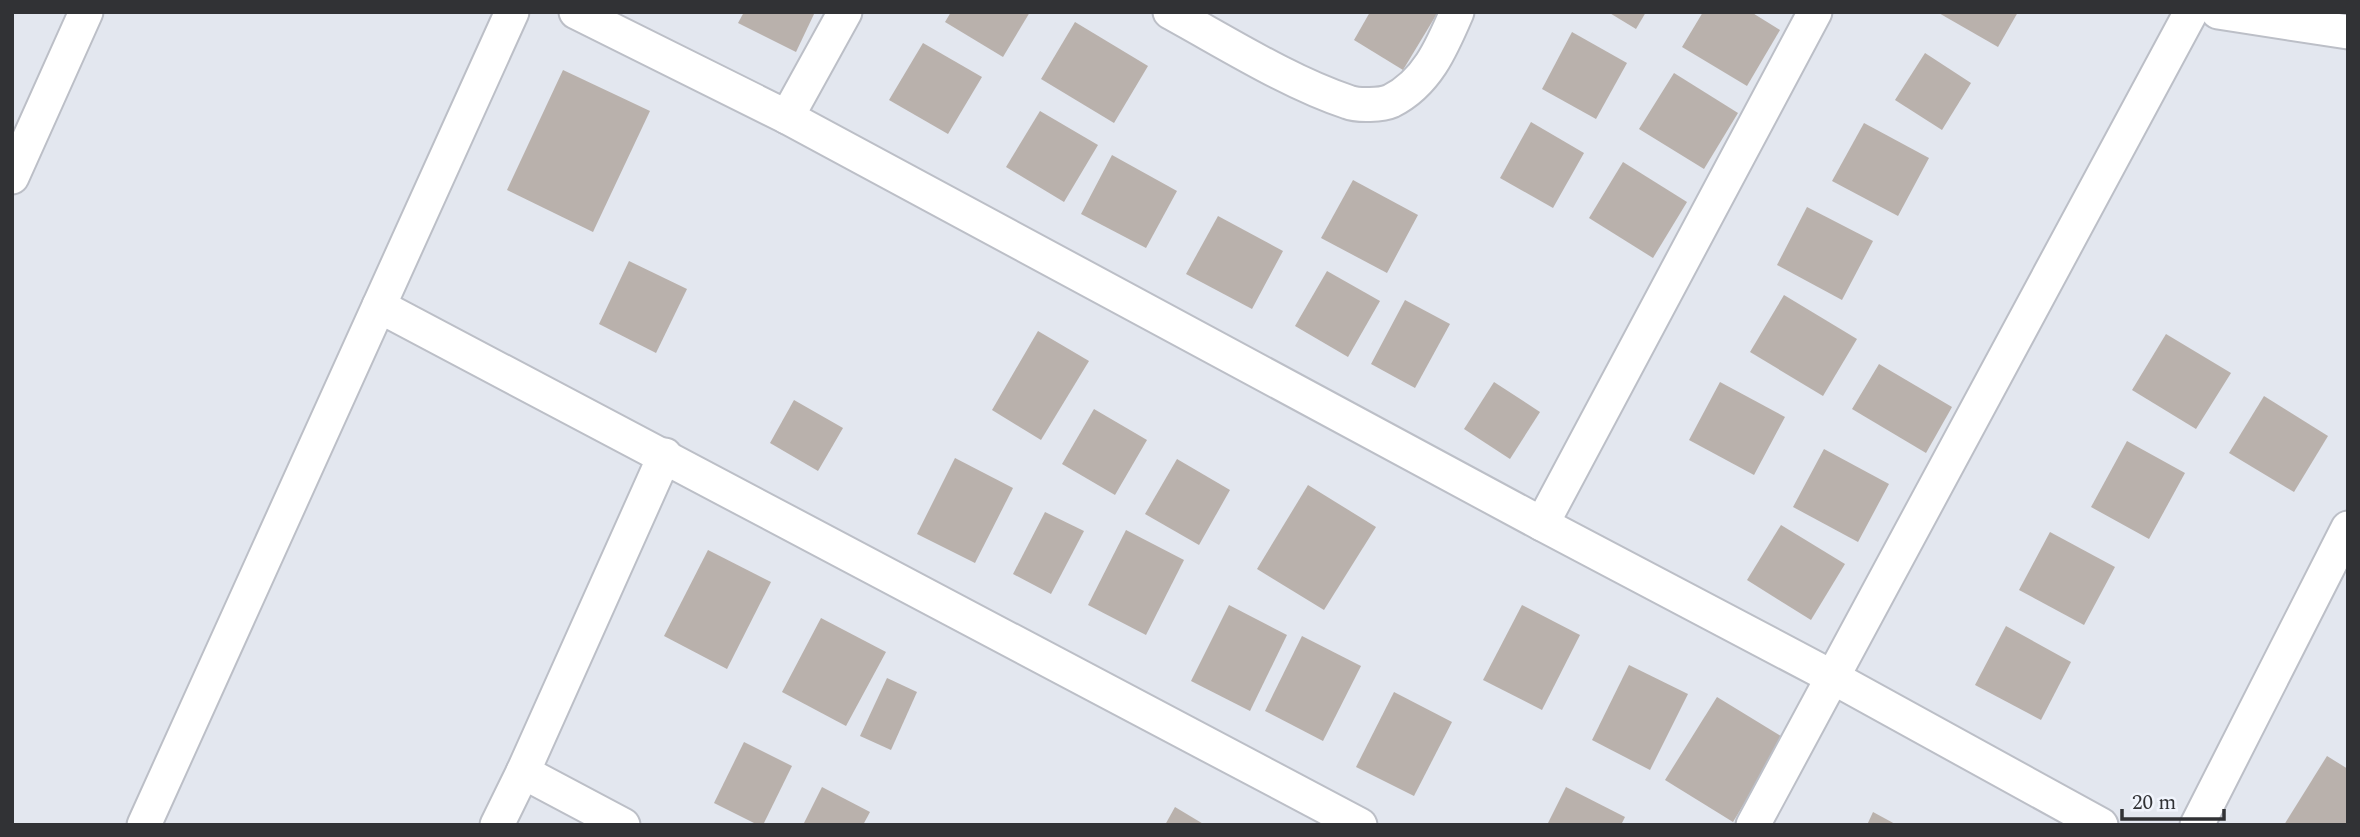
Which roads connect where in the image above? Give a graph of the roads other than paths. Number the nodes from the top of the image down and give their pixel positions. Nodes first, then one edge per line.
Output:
1 (86, 12) edge
2 (512, 12) edge
3 (576, 12) edge
4 (845, 12) edge
5 (1170, 12) edge
6 (1458, 12) edge
7 (1815, 12) edge
8 (2191, 12) edge
9 (2218, 12) edge
10 (2348, 32) edge
11 (787, 117) junction
12 (12, 177) edge
13 (379, 306) junction
14 (665, 455) junction
15 (1542, 524) junction
16 (2348, 528) edge
17 (1833, 678) junction
18 (523, 772) junction
19 (144, 825) edge
20 (497, 825) edge
21 (623, 825) edge
22 (1360, 825) edge
23 (1753, 825) edge
24 (2101, 825) edge
25 (2197, 825) edge

1 - 12 street
2 - 13 street
3 - 11 street
4 - 11 street
5 - 6 street
7 - 15 street
8 - 17 street
9 - 10 street
11 - 15 street
13 - 14 street
13 - 19 street
14 - 18 street
14 - 22 street
15 - 17 street
16 - 25 street
17 - 23 street
17 - 24 street
18 - 20 street
18 - 21 street

